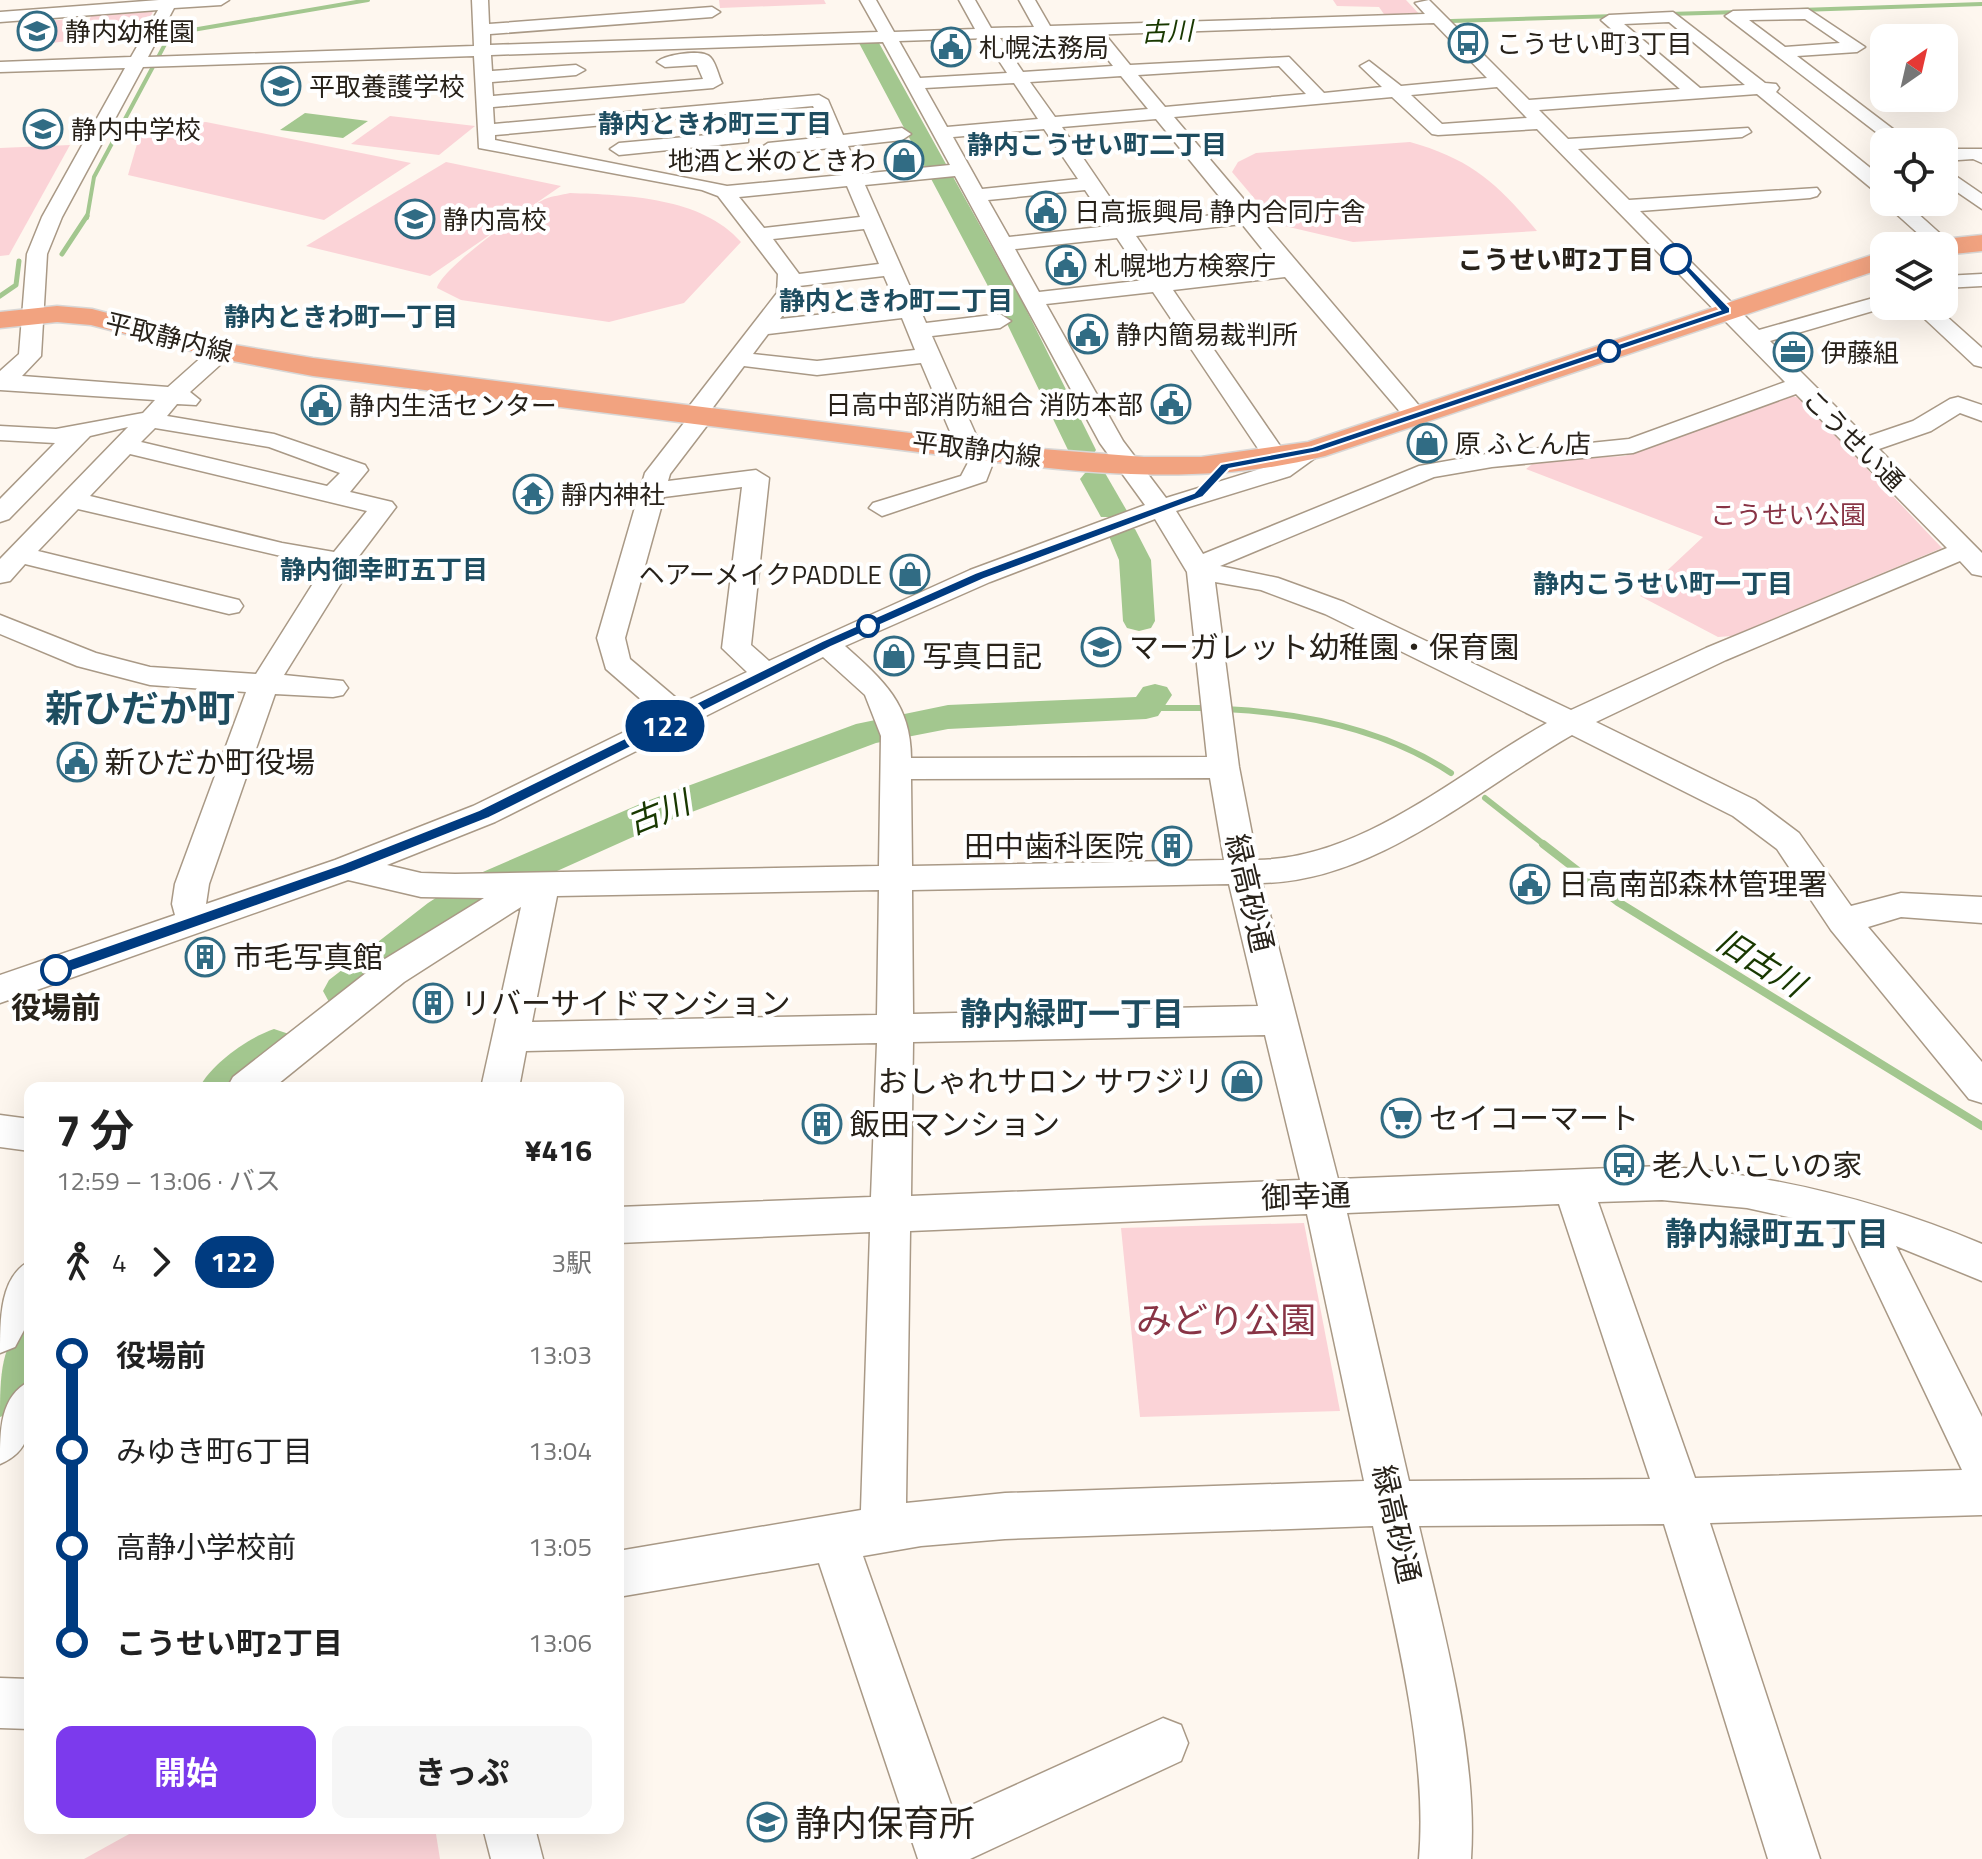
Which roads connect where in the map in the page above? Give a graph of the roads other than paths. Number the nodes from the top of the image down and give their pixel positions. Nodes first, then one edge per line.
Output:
1 (221, 0) edge
2 (593, 0) edge
3 (868, 0) edge
4 (967, 0) edge
5 (1027, 0) edge
6 (1419, 0) edge
7 (170, 2) edge
8 (84, 4) edge
9 (486, 5) edge
10 (711, 6) edge
11 (656, 16) junction
12 (0, 17) edge
13 (1437, 18) junction
14 (596, 20) junction
15 (482, 30) junction
16 (1045, 31) junction
17 (886, 37) junction
18 (989, 37) junction
19 (1102, 42) dead end
20 (717, 43) junction
21 (663, 45) junction
22 (600, 47) junction
23 (482, 51) junction
24 (1781, 52) junction
25 (149, 62) junction
26 (66, 64) junction
27 (647, 64) dead end
28 (1369, 66) dead end
29 (0, 67) edge
30 (590, 69) dead end
31 (1125, 70) junction
32 (1020, 76) junction
33 (485, 77) junction
34 (1500, 82) junction
35 (912, 84) junction
36 (1824, 84) junction
37 (1760, 88) junction
38 (1391, 90) junction
39 (1694, 92) junction
40 (609, 93) junction
41 (1317, 96) junction
42 (486, 102) junction
43 (1523, 106) junction
44 (1162, 112) junction
45 (614, 119) junction
46 (1051, 123) junction
47 (1540, 123) junction
48 (1882, 128) edge
49 (487, 130) junction
50 (1742, 132) dead end
51 (940, 133) junction
52 (902, 134) dead end
53 (741, 138) dead end
54 (838, 141) junction
55 (1563, 145) junction
56 (768, 149) dead end
57 (1958, 154) edge
58 (1982, 157) edge
59 (620, 159) junction
60 (706, 169) junction
61 (946, 171) junction
62 (1870, 178) edge
63 (853, 181) junction
64 (1093, 183) junction
65 (1958, 185) edge
66 (1810, 192) dead end
67 (974, 196) junction
68 (1982, 203) edge
69 (1624, 206) junction
70 (1909, 216) edge
71 (1246, 218) junction
72 (871, 222) junction
73 (1125, 231) junction
74 (1927, 232) edge
75 (758, 235) junction
76 (1982, 243) edge
77 (1002, 244) junction
78 (1958, 246) edge
79 (1870, 264) edge
80 (892, 269) junction
81 (1291, 270) junction
82 (1982, 280) edge
83 (791, 281) junction
84 (1958, 281) edge
85 (1162, 285) junction
86 (1032, 299) junction
87 (1870, 305) edge
88 (1727, 311) junction
89 (32, 315) junction
90 (0, 320) edge
91 (1938, 320) edge
92 (914, 321) junction
93 (1000, 321) dead end
94 (763, 328) junction
95 (1753, 339) junction
96 (222, 351) junction
97 (929, 355) junction
98 (738, 359) junction
99 (1982, 360) edge
100 (1, 382) edge
101 (1798, 385) junction
102 (1982, 389) edge
103 (174, 394) junction
104 (1958, 404) junction
105 (699, 414) junction
106 (1982, 414) edge
107 (1415, 415) junction
108 (150, 420) junction
109 (82, 430) junction
110 (209, 430) junction
111 (0, 433) edge
112 (125, 446) junction
113 (1862, 447) junction
114 (978, 449) junction
115 (1314, 450) junction
116 (1277, 459) junction
117 (1127, 465) junction
118 (1225, 466) junction
119 (653, 491) junction
120 (1199, 495) junction
121 (332, 496) junction
122 (73, 500) junction
123 (882, 508) dead end
124 (1160, 508) junction
125 (0, 514) edge
126 (20, 555) junction
127 (1973, 559) edge
128 (341, 561) junction
129 (1199, 569) junction
130 (0, 575) edge
131 (229, 606) dead end
132 (0, 624) edge
133 (826, 644) junction
134 (766, 673) junction
135 (263, 686) junction
136 (333, 688) dead end
137 (681, 718) junction
138 (1573, 722) junction
139 (1224, 767) junction
140 (897, 769) junction
141 (347, 868) junction
142 (1243, 874) junction
143 (896, 879) junction
144 (527, 886) junction
145 (1982, 910) edge
146 (1843, 921) junction
147 (194, 923) junction
148 (0, 989) edge
149 (1279, 1020) junction
150 (895, 1029) junction
151 (511, 1037) junction
152 (254, 1082) edge
153 (501, 1082) edge
154 (1982, 1088) edge
155 (0, 1131) edge
156 (24, 1134) edge
157 (1573, 1186) junction
158 (1323, 1195) junction
159 (891, 1213) junction
160 (1861, 1216) junction
161 (624, 1225) edge
162 (1982, 1263) edge
163 (24, 1291) edge
164 (0, 1333) edge
165 (24, 1410) edge
166 (0, 1442) edge
167 (1982, 1464) edge
168 (1982, 1492) edge
169 (1680, 1501) junction
170 (1392, 1503) junction
171 (883, 1529) junction
172 (834, 1538) junction
173 (624, 1573) edge
174 (0, 1703) edge
175 (24, 1704) edge
176 (1163, 1743) dead end
177 (511, 1834) edge
178 (942, 1852) edge
179 (517, 1859) edge
180 (1445, 1859) edge
181 (1794, 1859) edge

1 - 7 street
2 - 14 street
3 - 17 street, 緑高砂通
4 - 18 street
5 - 16 street
6 - 13 street, こうせい通
7 - 8 street
7 - 25 street
8 - 12 street
8 - 26 street
9 - 15 street
10 - 11 street
10 - 20 street
11 - 14 street
11 - 21 street
13 - 16 street
13 - 34 street, こうせい通
14 - 15 street
14 - 22 street
15 - 23 street
16 - 18 street
17 - 18 street
17 - 20 street
17 - 35 street, 緑高砂通
18 - 32 street
19 - 31 street
20 - 21 street
21 - 22 street
22 - 23 street
22 - 40 street
23 - 25 street
23 - 33 street
24 - 24 street
24 - 36 street
25 - 26 street
25 - 89 street
26 - 29 street
27 - 40 street
28 - 38 street
30 - 33 street
31 - 32 street
31 - 41 street
31 - 44 street
32 - 35 street
32 - 46 street
33 - 42 street
34 - 38 street
34 - 43 street, こうせい通
35 - 51 street, 緑高砂通
36 - 37 street
36 - 48 street
37 - 39 street
37 - 39 street
37 - 62 street
38 - 41 street
38 - 47 street
39 - 43 street
40 - 42 street
40 - 45 street
41 - 44 street
42 - 49 street
43 - 47 street, こうせい通
44 - 46 street
44 - 71 street
45 - 49 street
45 - 54 street
45 - 59 street
46 - 51 street
46 - 64 street
47 - 55 street, こうせい通
49 - 59 street
50 - 55 street
51 - 61 street, 緑高砂通
52 - 54 street
53 - 60 street
54 - 56 street
54 - 63 street
55 - 69 street, こうせい通
57 - 58 street
59 - 60 street
59 - 60 street
60 - 63 street
60 - 75 street
61 - 63 street
61 - 67 street, 緑高砂通
63 - 72 street
64 - 67 street
64 - 73 street
65 - 68 street
66 - 69 street
67 - 77 street, 緑高砂通
69 - 88 street, こうせい通
70 - 74 street
71 - 73 street
71 - 81 street
72 - 75 street
72 - 80 street
73 - 77 street
73 - 85 street
75 - 83 street
76 - 78 main road
77 - 86 street, 緑高砂通
79 - 88 main road, 平取静内線
80 - 83 street
80 - 92 street
81 - 85 street
81 - 107 street
82 - 84 street
83 - 94 street
85 - 86 street
85 - 116 street
86 - 117 street, 緑高砂通
87 - 95 street
88 - 95 street, こうせい通
88 - 107 main road, 平取静内線
89 - 90 main road, 平取静内線
89 - 96 main road, 平取静内線
89 - 100 street
91 - 99 street
92 - 93 street
92 - 94 street
92 - 97 street
94 - 98 street
95 - 101 street, こうせい通
96 - 103 street
96 - 105 main road, 平取静内線
97 - 98 street
97 - 114 street
98 - 105 street
100 - 103 street
101 - 113 street, こうせい通
101 - 129 street
102 - 104 street
103 - 108 street
103 - 110 street
104 - 106 street
104 - 113 street
105 - 114 main road, 平取静内線
105 - 119 street
107 - 115 main road, 平取静内線
108 - 109 street
108 - 110 street
108 - 112 street
109 - 111 street
109 - 125 street
110 - 121 street
112 - 121 street
112 - 122 street
113 - 127 street, こうせい通
114 - 117 main road, 平取静内線
114 - 123 street
115 - 116 main road, 平取静内線
115 - 120 street
116 - 118 main road, 平取静内線
117 - 118 main road, 平取静内線
117 - 124 street, 緑高砂通
118 - 120 street
119 - 134 street
119 - 137 street
120 - 124 street
121 - 128 street
122 - 126 street
122 - 128 street
124 - 129 street, 緑高砂通
124 - 133 street
126 - 130 street
126 - 131 street
127 - 138 street
128 - 135 street
129 - 138 street
129 - 139 street, 緑高砂通
132 - 135 street
133 - 134 street
133 - 140 street
134 - 137 street
135 - 136 street
135 - 147 street
137 - 141 street
138 - 142 street
138 - 146 street
139 - 140 street
139 - 142 street, 緑高砂通
140 - 143 street
141 - 144 street
141 - 147 street
142 - 143 street
142 - 149 street, 緑高砂通
143 - 144 street
143 - 150 street
144 - 151 street
144 - 152 street
145 - 146 street
146 - 154 street
147 - 148 street
149 - 150 street
149 - 158 street, 緑高砂通
150 - 151 street
150 - 159 street
151 - 153 street
155 - 156 street
157 - 158 street, 御幸通
157 - 160 street, 御幸通
157 - 169 street
158 - 159 street, 御幸通
158 - 170 street, 緑高砂通
159 - 161 street, 御幸通
159 - 171 street
160 - 162 street, 御幸通
160 - 167 street
163 - 164 street
165 - 166 street
168 - 169 street
169 - 170 street
169 - 181 street
170 - 171 street
170 - 180 street, 緑高砂通
171 - 172 street
172 - 173 street
172 - 178 street
174 - 175 street
176 - 178 street
177 - 179 street

